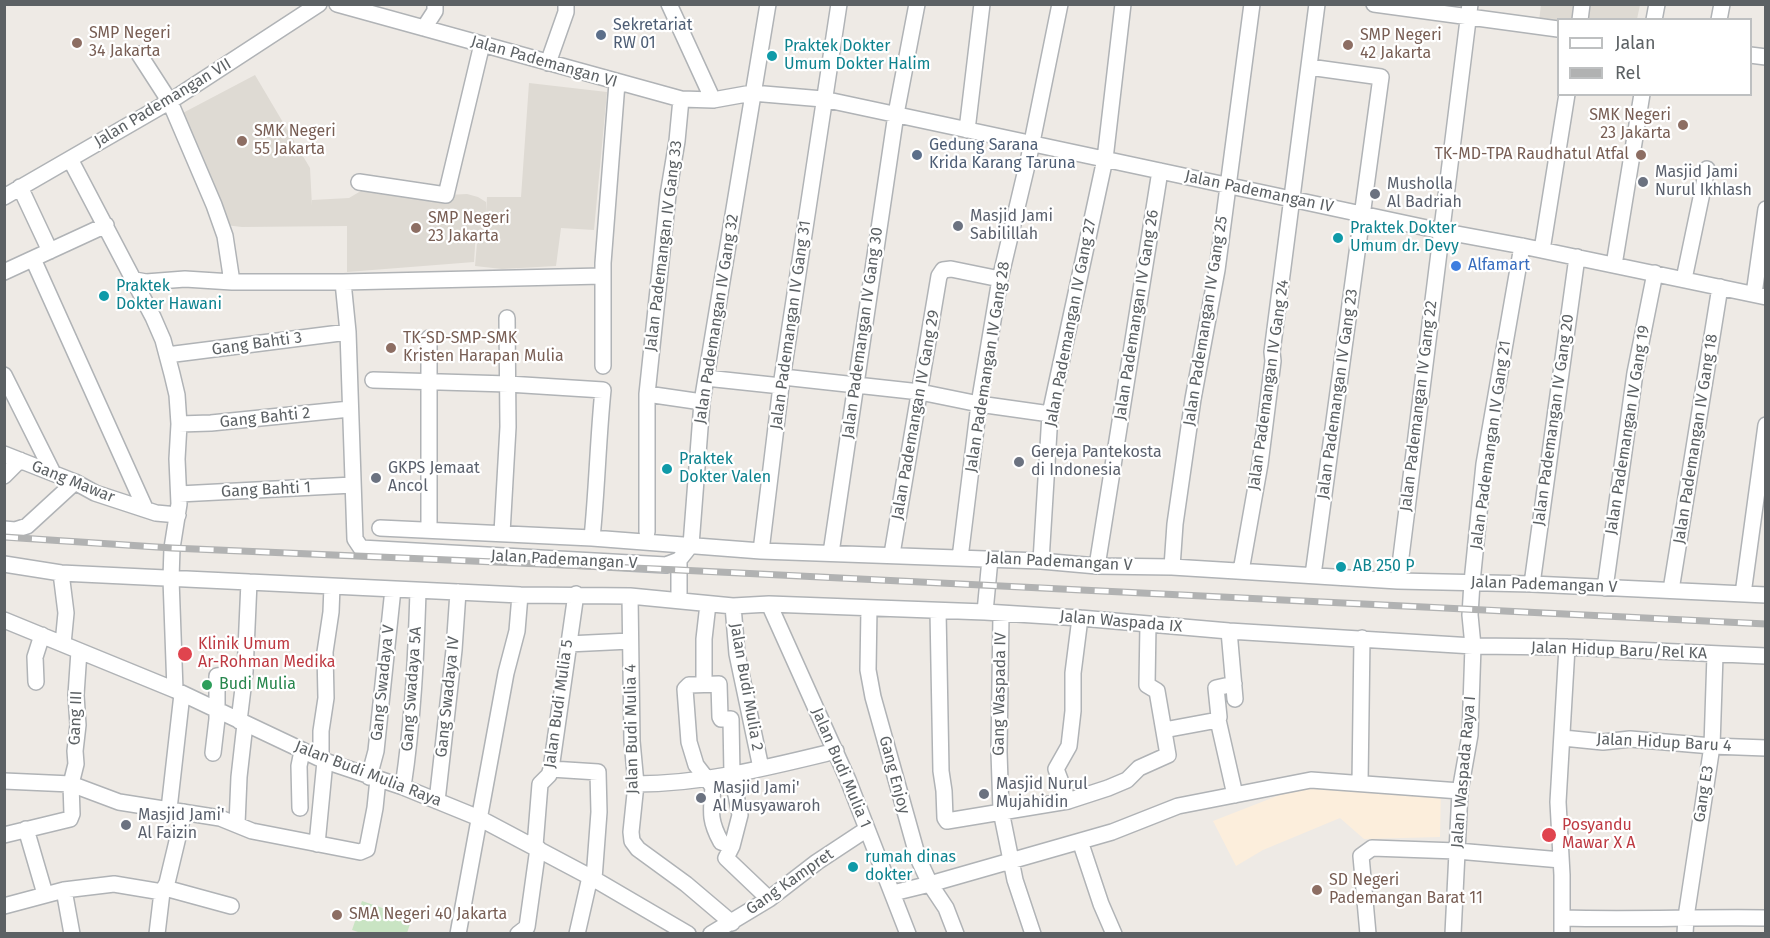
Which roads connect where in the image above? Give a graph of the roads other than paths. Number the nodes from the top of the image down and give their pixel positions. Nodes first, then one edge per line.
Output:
1 (319, 4) edge
2 (337, 4) edge
3 (435, 4) edge
4 (566, 4) edge
5 (669, 4) edge
6 (768, 4) edge
7 (839, 4) edge
8 (917, 4) edge
9 (982, 4) edge
10 (1060, 4) edge
11 (1123, 4) edge
12 (1252, 4) edge
13 (1317, 4) edge
14 (1374, 4) edge
15 (1417, 7) edge
16 (1469, 11) edge
17 (424, 28) junction
18 (1557, 29) edge
19 (482, 44) junction
20 (139, 54) dead end
21 (548, 63) junction
22 (1309, 67) junction
23 (617, 83) junction
24 (753, 93) junction
25 (1568, 96) edge
26 (1642, 96) edge
27 (681, 99) junction
28 (823, 99) junction
29 (712, 100) junction
30 (170, 102) junction
31 (896, 114) junction
32 (967, 130) junction
33 (1032, 144) junction
34 (70, 159) junction
35 (1105, 159) junction
36 (1707, 169) dead end
37 (1160, 171) junction
38 (359, 182) dead end
39 (1228, 185) junction
40 (20, 188) junction
41 (4, 197) edge
42 (1293, 199) junction
43 (1766, 208) edge
44 (1362, 214) junction
45 (103, 220) junction
46 (1441, 231) junction
47 (1522, 246) junction
48 (49, 248) junction
49 (1542, 250) junction
50 (1577, 257) junction
51 (33, 259) junction
52 (1614, 265) junction
53 (4, 272) edge
54 (1655, 273) junction
55 (602, 276) junction
56 (1000, 279) junction
57 (1684, 279) junction
58 (140, 281) junction
59 (232, 282) junction
60 (344, 285) junction
61 (1720, 287) junction
62 (1760, 295) edge
63 (507, 318) dead end
64 (348, 332) junction
65 (429, 338) dead end
66 (167, 355) junction
67 (603, 366) dead end
68 (4, 375) edge
69 (705, 378) junction
70 (373, 380) dead end
71 (430, 382) junction
72 (782, 382) junction
73 (508, 384) junction
74 (855, 385) junction
75 (920, 392) junction
76 (647, 394) junction
77 (702, 402) junction
78 (979, 404) junction
79 (350, 409) junction
80 (1050, 414) junction
81 (179, 424) junction
82 (1766, 425) edge
83 (4, 454) edge
84 (20, 460) junction
85 (52, 473) junction
86 (4, 476) edge
87 (75, 482) junction
88 (353, 485) junction
89 (179, 494) junction
90 (145, 508) junction
91 (178, 515) junction
92 (380, 528) dead end
93 (4, 529) edge
94 (429, 530) junction
95 (647, 532) dead end
96 (502, 533) junction
97 (592, 538) junction
98 (691, 546) junction
99 (761, 551) junction
100 (831, 553) junction
101 (892, 555) junction
102 (960, 558) junction
103 (990, 559) junction
104 (679, 560) junction
105 (1041, 561) junction
106 (4, 564) edge
107 (1097, 566) junction
108 (1172, 567) junction
109 (1241, 571) junction
110 (61, 573) junction
111 (1313, 575) junction
112 (171, 579) junction
113 (1398, 581) junction
114 (249, 582) junction
115 (1472, 582) junction
116 (1532, 584) junction
117 (332, 586) junction
118 (1605, 588) junction
119 (393, 589) junction
120 (1671, 590) junction
121 (418, 591) junction
122 (458, 592) junction
123 (576, 594) junction
124 (1743, 594) junction
125 (520, 595) junction
126 (1766, 595) edge
127 (630, 596) junction
128 (679, 601) junction
129 (708, 604) junction
130 (769, 604) junction
131 (733, 606) junction
132 (869, 608) junction
133 (938, 611) junction
134 (985, 612) junction
135 (1001, 614) junction
136 (1080, 618) junction
137 (4, 620) edge
138 (1148, 624) junction
139 (1229, 631) junction
140 (42, 636) junction
141 (1362, 638) junction
142 (630, 641) junction
143 (63, 644) junction
144 (568, 644) junction
145 (1473, 646) junction
146 (1568, 647) junction
147 (80, 651) junction
148 (1715, 655) junction
149 (1766, 656) edge
150 (245, 672) junction
151 (36, 682) dead end
152 (704, 684) junction
153 (179, 692) junction
154 (217, 711) junction
155 (1218, 720) junction
156 (242, 723) junction
157 (1164, 730) junction
158 (1563, 738) junction
159 (1712, 746) junction
160 (1766, 748) edge
161 (302, 751) junction
162 (836, 751) junction
163 (213, 753) dead end
164 (323, 760) junction
165 (761, 768) junction
166 (551, 770) junction
167 (732, 775) junction
168 (373, 778) junction
169 (708, 779) junction
170 (4, 781) edge
171 (1360, 783) junction
172 (71, 784) junction
173 (636, 784) junction
174 (403, 787) junction
175 (1460, 791) junction
176 (1235, 795) junction
177 (438, 801) junction
178 (1068, 801) junction
179 (300, 808) dead end
180 (176, 810) junction
181 (1001, 811) junction
182 (479, 818) junction
183 (237, 824) junction
184 (27, 829) junction
185 (867, 829) junction
186 (4, 835) edge
187 (1080, 841) junction
188 (317, 844) junction
189 (732, 846) junction
190 (536, 847) junction
191 (1457, 851) junction
192 (1012, 860) junction
193 (1561, 860) junction
194 (592, 878) junction
195 (930, 884) junction
196 (64, 890) junction
197 (164, 890) junction
198 (892, 893) junction
199 (45, 894) junction
200 (770, 899) junction
201 (4, 906) edge
202 (231, 906) dead end
203 (1686, 917) junction
204 (1766, 918) edge
205 (732, 923) junction
206 (1562, 926) edge
207 (72, 933) edge
208 (157, 933) edge
209 (458, 933) edge
210 (518, 933) edge
211 (577, 933) edge
212 (688, 933) edge
213 (711, 933) edge
214 (908, 933) edge
215 (956, 933) edge
216 (1033, 933) edge
217 (1114, 933) edge
218 (1368, 933) edge
219 (1453, 933) edge
220 (1685, 933) edge

1 - 30 street, Jalan Pademangan VII
2 - 17 street, Jalan Pademangan VI
3 - 17 street
4 - 21 street
5 - 29 street
6 - 24 street, Jalan Pademangan IV Gang 32
7 - 28 street, Jalan Pademangan IV Gang 31
8 - 31 street, Jalan Pademangan IV Gang 30
9 - 32 street
10 - 33 street, Jalan Pademangan IV Gang 28
11 - 35 street, Jalan Pademangan IV Gang 27
12 - 39 street, Jalan Pademangan IV Gang 25
13 - 22 street, Jalan Pademangan IV Gang 24
14 - 15 street
15 - 16 street
16 - 18 street
16 - 46 street, Jalan Pademangan IV Gang 22
17 - 19 street, Jalan Pademangan VI
19 - 21 street, Jalan Pademangan VI
19 - 38 street
20 - 30 street
21 - 23 street, Jalan Pademangan VI
22 - 42 street, Jalan Pademangan IV Gang 24
22 - 44 street, Jalan Pademangan IV Gang 23
23 - 27 street, Jalan Pademangan VI
23 - 55 street
24 - 28 street, Jalan Pademangan IV
24 - 29 street, Jalan Pademangan VI
24 - 69 street, Jalan Pademangan IV Gang 32
25 - 49 street
26 - 52 street
27 - 29 street, Jalan Pademangan VI
27 - 76 street, Jalan Pademangan IV Gang 33
28 - 31 street, Jalan Pademangan IV
28 - 72 street, Jalan Pademangan IV Gang 31
30 - 34 street, Jalan Pademangan VII
30 - 59 street
31 - 32 street, Jalan Pademangan IV
31 - 74 street, Jalan Pademangan IV Gang 30
32 - 33 street, Jalan Pademangan IV
33 - 35 street, Jalan Pademangan IV
33 - 56 street, Jalan Pademangan IV Gang 28
34 - 40 street, Jalan Pademangan VII
34 - 45 street
35 - 37 street, Jalan Pademangan IV
35 - 80 street, Jalan Pademangan IV Gang 27
36 - 57 street
37 - 39 street, Jalan Pademangan IV
37 - 107 street, Jalan Pademangan IV Gang 26
39 - 42 street, Jalan Pademangan IV
39 - 108 street, Jalan Pademangan IV Gang 25
40 - 41 street, Jalan Pademangan VII
40 - 48 street
42 - 44 street, Jalan Pademangan IV
42 - 109 street, Jalan Pademangan IV Gang 24
43 - 62 street
44 - 46 street, Jalan Pademangan IV
44 - 111 street, Jalan Pademangan IV Gang 23
45 - 48 street
45 - 58 street
46 - 47 street, Jalan Pademangan IV
46 - 113 street, Jalan Pademangan IV Gang 22
47 - 49 street, Jalan Pademangan IV
47 - 115 street, Jalan Pademangan IV Gang 21
48 - 51 street
49 - 50 street, Jalan Pademangan IV
50 - 52 street, Jalan Pademangan IV
50 - 116 street, Jalan Pademangan IV Gang 20
51 - 53 street
51 - 90 street
52 - 54 street, Jalan Pademangan IV
54 - 57 street, Jalan Pademangan IV
54 - 118 street, Jalan Pademangan IV Gang 19
55 - 60 street
55 - 67 street
56 - 75 street, Jalan Pademangan IV Gang 29
56 - 78 street, Jalan Pademangan IV Gang 28
57 - 61 street, Jalan Pademangan IV
58 - 59 street
58 - 66 street
59 - 60 street
60 - 64 street
61 - 62 street, Jalan Pademangan IV
61 - 120 street, Jalan Pademangan IV Gang 18
63 - 73 street
64 - 66 street, Gang Bahti 3
64 - 79 street
65 - 71 street
66 - 81 street
68 - 85 street
69 - 72 street
69 - 77 street, Jalan Pademangan IV Gang 32
70 - 71 street
71 - 73 street
71 - 94 street
72 - 74 street
72 - 99 street, Jalan Pademangan IV Gang 31
73 - 96 street
73 - 97 street
74 - 75 street
74 - 100 street, Jalan Pademangan IV Gang 30
75 - 78 street
75 - 101 street, Jalan Pademangan IV Gang 29
76 - 77 street
76 - 95 street, Jalan Pademangan IV Gang 33
77 - 98 street, Jalan Pademangan IV Gang 32
78 - 80 street
78 - 102 street, Jalan Pademangan IV Gang 28
79 - 81 street, Gang Bahti 2
79 - 88 street
80 - 105 street, Jalan Pademangan IV Gang 27
81 - 89 street
82 - 124 street
83 - 84 street, Gang Mawar
84 - 85 street, Gang Mawar
84 - 86 street
85 - 87 street, Gang Mawar
87 - 90 street, Gang Mawar
87 - 93 street
88 - 89 street, Gang Bahti 1
88 - 104 street, Jalan Pademangan V
89 - 91 street
90 - 91 street, Gang Mawar
91 - 112 street
92 - 94 street, Jalan Pademangan V
94 - 96 street, Jalan Pademangan V
96 - 97 street, Jalan Pademangan V
97 - 98 street, Jalan Pademangan V
98 - 99 street, Jalan Pademangan V
98 - 104 street
99 - 100 street, Jalan Pademangan V
100 - 101 street, Jalan Pademangan V
101 - 102 street, Jalan Pademangan V
102 - 103 street, Jalan Pademangan V
103 - 105 street, Jalan Pademangan V
103 - 134 street
104 - 128 street
105 - 107 street, Jalan Pademangan V
106 - 110 street, Jalan Waspada IX
107 - 108 street, Jalan Pademangan V
108 - 109 street, Jalan Pademangan V
109 - 111 street, Jalan Pademangan V
110 - 112 street, Jalan Waspada IX
110 - 143 street
111 - 113 street, Jalan Pademangan V
112 - 114 street, Jalan Waspada IX
112 - 153 street
113 - 115 street, Jalan Pademangan V
114 - 117 street, Jalan Waspada IX
114 - 150 street
115 - 116 street, Jalan Pademangan V
115 - 145 street, Jalan Pademangan IV Gang 21
116 - 118 street, Jalan Pademangan V
117 - 119 street, Jalan Waspada IX
117 - 164 street
118 - 120 street, Jalan Pademangan V
119 - 121 street, Jalan Waspada IX
119 - 168 street, Gang Swadaya V
120 - 124 street, Jalan Pademangan V
121 - 122 street, Jalan Waspada IX
121 - 174 street, Gang Swadaya 5A
122 - 125 street, Jalan Waspada IX
122 - 177 street, Gang Swadaya IV
123 - 125 street, Jalan Waspada IX
123 - 127 street, Jalan Waspada IX
123 - 144 street, Jalan Budi Mulia 5
124 - 126 street, Jalan Pademangan V
125 - 182 street
127 - 128 street, Jalan Waspada IX
127 - 142 street, Jalan Budi Mulia 4
128 - 129 street, Jalan Waspada IX
129 - 131 street, Jalan Waspada IX
129 - 152 street
130 - 131 street, Jalan Waspada IX
130 - 132 street, Jalan Waspada IX
130 - 162 street, Jalan Budi Mulia 1
131 - 165 street, Jalan Budi Mulia 2
132 - 133 street, Jalan Waspada IX
132 - 195 street, Gang Enjoy
133 - 134 street, Jalan Waspada IX
133 - 181 street
134 - 135 street, Jalan Waspada IX
135 - 136 street, Jalan Waspada IX
135 - 181 street, Gang Waspada IV
136 - 138 street, Jalan Waspada IX
136 - 178 street
137 - 140 street, Jalan Budi Mulia Raya
138 - 139 street, Jalan Waspada IX
138 - 157 street
139 - 141 street, Jalan Waspada IX
139 - 155 street
140 - 143 street, Jalan Budi Mulia Raya
140 - 151 street
141 - 145 street, Jalan Waspada IX
141 - 171 street
142 - 144 street
142 - 173 street, Jalan Budi Mulia 4
143 - 147 street, Jalan Budi Mulia Raya
144 - 166 street, Jalan Budi Mulia 5
145 - 146 street, Jalan Hidup Baru/Rel KA
145 - 175 street, Jalan Waspada Raya I
146 - 148 street, Jalan Hidup Baru/Rel KA
146 - 158 street
147 - 153 street, Jalan Budi Mulia Raya
147 - 172 street, Gang III
148 - 149 street, Jalan Hidup Baru/Rel KA
148 - 159 street, Gang E3
150 - 154 street
150 - 156 street
152 - 167 street
152 - 169 street
153 - 154 street, Jalan Budi Mulia Raya
153 - 180 street
154 - 156 street, Jalan Budi Mulia Raya
154 - 163 street
155 - 157 street
155 - 176 street
156 - 161 street, Jalan Budi Mulia Raya
156 - 183 street
157 - 178 street
158 - 159 street, Jalan Hidup Baru 4
158 - 193 street
159 - 160 street, Jalan Hidup Baru 4
159 - 203 street, Gang E3
161 - 164 street, Jalan Budi Mulia Raya
161 - 179 street
162 - 165 street
162 - 185 street, Jalan Budi Mulia 1
164 - 168 street, Jalan Budi Mulia Raya
164 - 188 street
165 - 167 street
166 - 190 street, Jalan Budi Mulia 5
166 - 194 street
167 - 169 street
167 - 189 street
168 - 174 street, Jalan Budi Mulia Raya
168 - 188 street, Gang Swadaya V
169 - 173 street
169 - 189 street
170 - 172 street
171 - 175 street
171 - 176 street
172 - 180 street
172 - 184 street, Gang III
173 - 205 street, Jalan Budi Mulia 4
174 - 177 street, Jalan Budi Mulia Raya
175 - 191 street, Jalan Waspada Raya I
176 - 187 street
177 - 182 street, Jalan Budi Mulia Raya
178 - 181 street
180 - 183 street
180 - 197 street
181 - 192 street, Gang Waspada IV
182 - 190 street, Jalan Budi Mulia Raya
182 - 209 street
183 - 188 street
184 - 186 street
184 - 199 street
185 - 198 street, Jalan Budi Mulia 1
185 - 200 street, Gang Kampret
187 - 192 street
187 - 217 street
189 - 200 street
190 - 194 street, Jalan Budi Mulia Raya
190 - 210 street, Jalan Budi Mulia 5
191 - 193 street
191 - 218 street
191 - 219 street, Jalan Waspada Raya I
192 - 195 street
192 - 216 street, Gang Waspada IV
193 - 206 street
194 - 211 street
194 - 212 street, Jalan Budi Mulia Raya
195 - 198 street
195 - 215 street, Gang Enjoy
196 - 197 street
196 - 199 street
196 - 207 street
197 - 202 street
197 - 208 street
198 - 214 street, Jalan Budi Mulia 1
199 - 201 street
200 - 205 street, Gang Kampret
203 - 204 street
203 - 206 street
203 - 220 street, Gang E3
205 - 213 street, Gang Kampret

